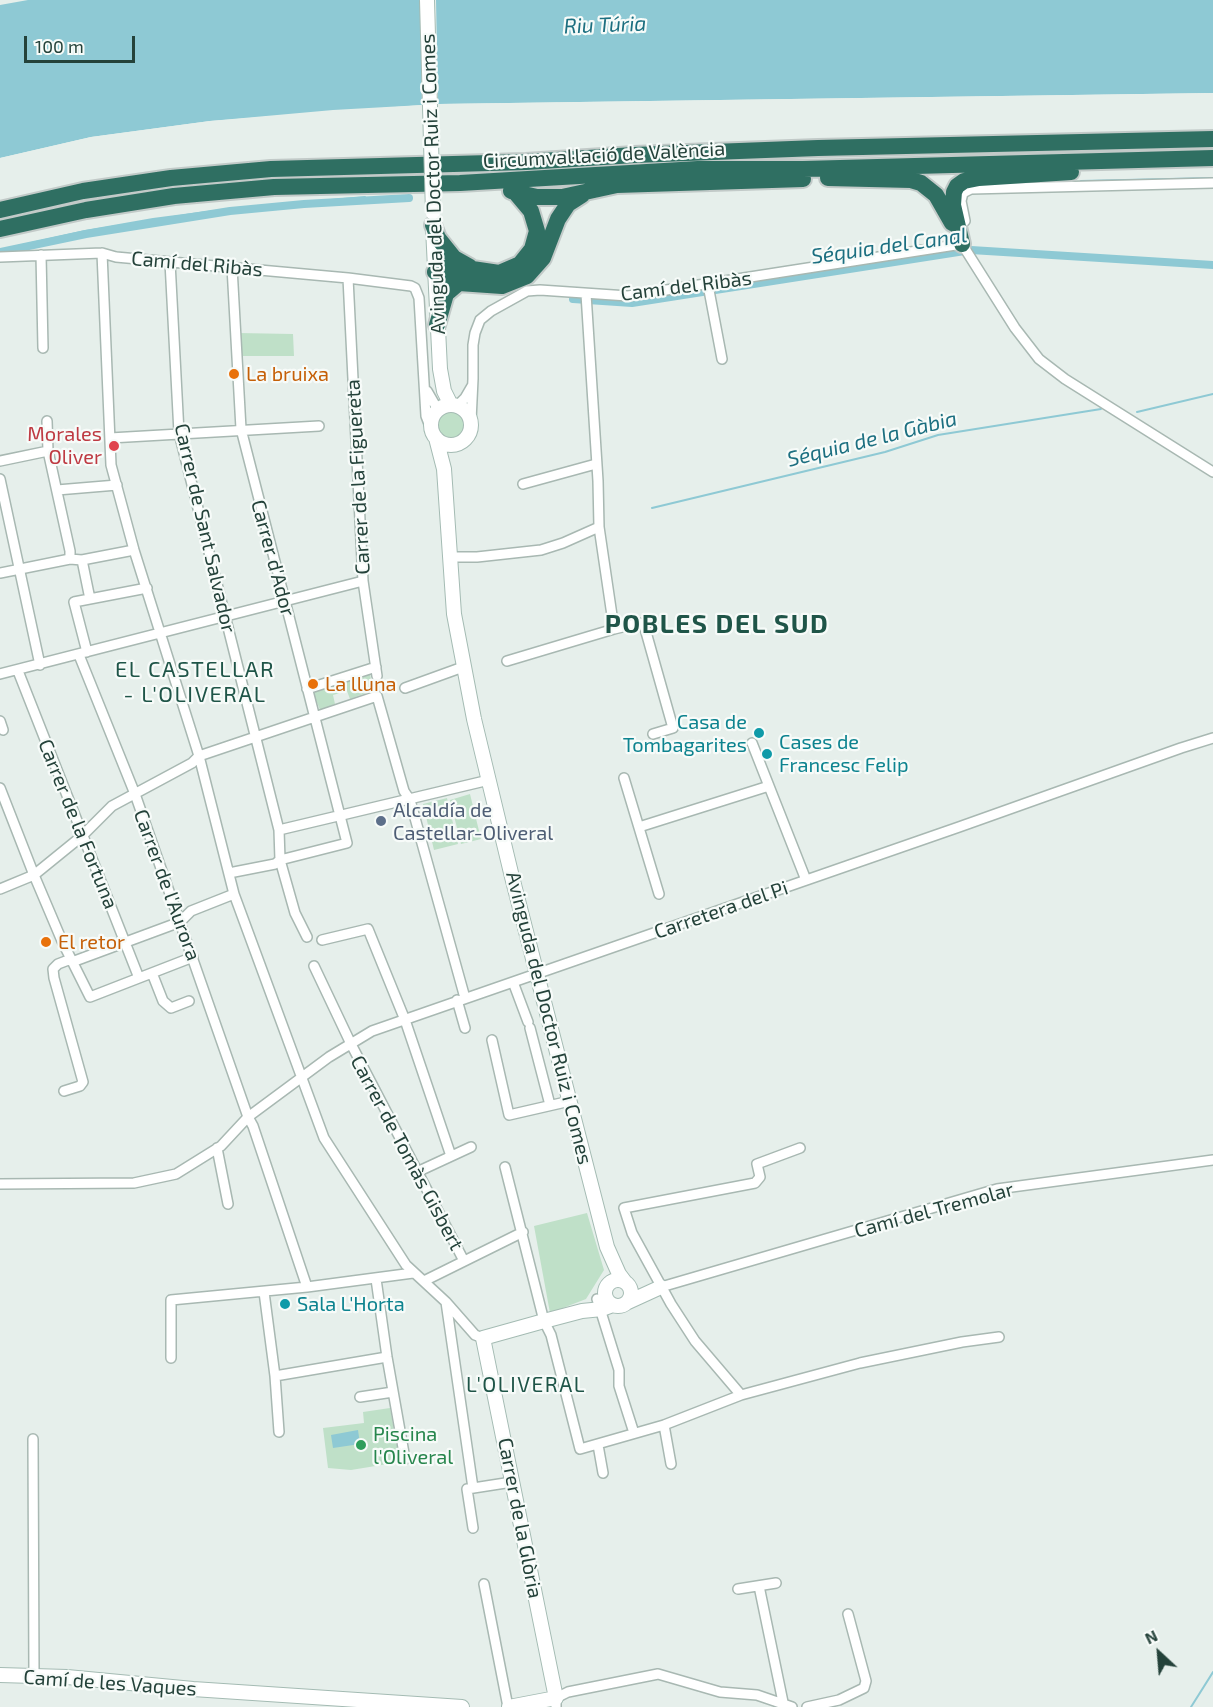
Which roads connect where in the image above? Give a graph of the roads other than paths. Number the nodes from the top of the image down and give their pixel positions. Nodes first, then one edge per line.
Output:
1 (427, 0) edge
2 (1213, 139) edge
3 (750, 152) junction
4 (1213, 158) edge
5 (999, 163) junction
6 (1213, 165) edge
7 (1118, 169) junction
8 (827, 178) junction
9 (460, 183) junction
10 (1213, 183) edge
11 (591, 190) junction
12 (515, 192) junction
13 (0, 210) edge
14 (433, 219) junction
15 (0, 229) edge
16 (966, 250) junction
17 (102, 253) junction
18 (40, 255) junction
19 (0, 256) edge
20 (170, 262) junction
21 (232, 267) junction
22 (473, 269) junction
23 (435, 272) junction
24 (348, 278) junction
25 (459, 283) junction
26 (709, 290) junction
27 (586, 299) junction
28 (437, 325) junction
29 (43, 348) dead end
30 (722, 359) dead end
31 (439, 374) junction
32 (423, 380) junction
33 (473, 384) junction
34 (446, 408) junction
35 (47, 421) dead end
36 (471, 421) junction
37 (319, 426) dead end
38 (242, 429) junction
39 (179, 433) junction
40 (433, 434) junction
41 (110, 438) junction
42 (459, 444) junction
43 (48, 451) junction
44 (0, 461) edge
45 (596, 464) junction
46 (444, 469) junction
47 (1213, 472) edge
48 (0, 479) edge
49 (523, 484) dead end
50 (117, 485) junction
51 (57, 490) junction
52 (599, 527) junction
53 (134, 550) junction
54 (450, 557) junction
55 (70, 559) junction
56 (82, 560) junction
57 (20, 569) junction
58 (0, 573) edge
59 (363, 581) junction
60 (147, 588) junction
61 (90, 599) junction
62 (285, 601) junction
63 (225, 615) junction
64 (614, 629) junction
65 (159, 632) junction
66 (83, 654) junction
67 (507, 661) dead end
68 (40, 665) junction
69 (463, 667) junction
70 (18, 671) junction
71 (0, 674) edge
72 (405, 688) dead end
73 (307, 689) junction
74 (314, 717) junction
75 (653, 734) dead end
76 (255, 736) junction
77 (1213, 738) edge
78 (752, 743) dead end
79 (199, 756) junction
80 (624, 778) dead end
81 (489, 780) junction
82 (769, 786) junction
83 (0, 788) edge
84 (135, 794) junction
85 (410, 800) junction
86 (340, 817) junction
87 (639, 827) junction
88 (279, 830) junction
89 (82, 836) junction
90 (280, 860) junction
91 (229, 873) junction
92 (34, 875) junction
93 (807, 880) junction
94 (0, 888) edge
95 (234, 894) junction
96 (658, 894) dead end
97 (180, 922) junction
98 (308, 937) dead end
99 (322, 940) dead end
100 (125, 942) junction
101 (193, 957) junction
102 (71, 960) junction
103 (314, 966) dead end
104 (152, 973) junction
105 (538, 973) junction
106 (139, 978) junction
107 (513, 982) junction
108 (461, 999) junction
109 (189, 1001) dead end
110 (405, 1020) junction
111 (465, 1028) dead end
112 (492, 1040) dead end
113 (351, 1044) junction
114 (301, 1079) junction
115 (64, 1091) dead end
116 (570, 1101) junction
117 (550, 1105) junction
118 (248, 1117) junction
119 (471, 1147) dead end
120 (217, 1148) junction
121 (800, 1148) dead end
122 (451, 1156) junction
123 (1213, 1160) edge
124 (506, 1167) dead end
125 (417, 1172) junction
126 (0, 1184) edge
127 (228, 1204) dead end
128 (523, 1232) junction
129 (607, 1247) junction
130 (464, 1261) junction
131 (413, 1273) junction
132 (376, 1279) junction
133 (424, 1281) junction
134 (627, 1284) junction
135 (307, 1287) junction
136 (661, 1287) junction
137 (264, 1292) junction
138 (607, 1301) junction
139 (446, 1302) junction
140 (544, 1321) junction
141 (999, 1337) dead end
142 (483, 1338) junction
143 (387, 1357) junction
144 (171, 1358) dead end
145 (275, 1376) junction
146 (393, 1392) junction
147 (741, 1395) junction
148 (360, 1397) dead end
149 (664, 1425) junction
150 (279, 1432) dead end
151 (634, 1433) junction
152 (33, 1439) dead end
153 (598, 1444) junction
154 (405, 1459) dead end
155 (671, 1464) dead end
156 (603, 1473) dead end
157 (512, 1482) junction
158 (470, 1489) junction
159 (473, 1528) dead end
160 (776, 1583) dead end
161 (484, 1584) dead end
162 (759, 1586) junction
163 (738, 1589) dead end
164 (849, 1614) dead end
165 (0, 1675) edge
166 (34, 1676) junction
167 (556, 1703) edge
168 (400, 1705) edge
169 (430, 1706) edge
170 (787, 1706) edge
171 (462, 1707) edge
172 (508, 1707) edge
173 (807, 1707) edge

1 - 14 street, Avinguda del Doctor Ruiz i Comes, bridge
2 - 3 highway, Circumval·lació de València
3 - 5 highway
3 - 13 highway, Circumval·lació de València
4 - 5 highway, Circumval·lació de València
5 - 9 highway, Circumval·lació de València
6 - 7 highway
7 - 8 highway
7 - 16 highway
8 - 11 highway
8 - 16 highway
9 - 12 highway
9 - 15 highway, Circumval·lació de València
10 - 16 street
11 - 12 highway
11 - 25 highway
12 - 22 highway
14 - 22 highway
14 - 23 street, Avinguda del Doctor Ruiz i Comes
16 - 26 street, Camí del Ribàs
16 - 47 street
17 - 18 street, Camí del Ribàs
17 - 20 street, Camí del Ribàs
17 - 41 street
18 - 19 street, Camí del Ribàs
18 - 29 street
20 - 21 street, Camí del Ribàs
20 - 39 street, Carrer de Sant Salvador
21 - 24 street, Camí del Ribàs
21 - 38 street, Carrer d'Ador
22 - 23 highway
23 - 25 highway
23 - 28 street, Avinguda del Doctor Ruiz i Comes
24 - 32 street, Camí del Ribàs
24 - 59 street, Carrer de la Figuereta
25 - 28 highway
26 - 27 street, Camí del Ribàs
26 - 30 street
27 - 33 street, Camí del Ribàs
27 - 45 street
28 - 31 street, Avinguda del Doctor Ruiz i Comes
31 - 32 street
31 - 34 street, Avinguda del Doctor Ruiz i Comes
32 - 34 street, Camí del Ribàs
32 - 40 street, Camí del Ribàs
33 - 34 street
33 - 36 street, Camí del Ribàs
34 - 36 street
34 - 40 street
35 - 43 street
36 - 42 street
37 - 38 street
38 - 39 street
38 - 62 street, Carrer d'Ador
39 - 41 street
39 - 63 street, Carrer de Sant Salvador
40 - 42 street
40 - 46 street, Avinguda del Doctor Ruiz i Comes
41 - 50 street
42 - 46 street
43 - 44 street
43 - 51 street
45 - 49 street
45 - 52 street
46 - 54 street, Avinguda del Doctor Ruiz i Comes
48 - 57 street
50 - 51 street
50 - 53 street
51 - 55 street
52 - 54 street
52 - 64 street
53 - 56 street
53 - 60 street
54 - 69 street, Avinguda del Doctor Ruiz i Comes
55 - 56 street
55 - 57 street
56 - 61 street
57 - 58 street
57 - 68 street
59 - 62 street
59 - 73 street, Carrer de la Figuereta
60 - 61 street
60 - 65 street
61 - 66 street, Carrer de l'Aurora
62 - 63 street
62 - 73 street, Carrer d'Ador
63 - 65 street
63 - 76 street, Carrer de Sant Salvador
64 - 67 street
64 - 75 street
65 - 66 street
65 - 79 street
66 - 68 street
66 - 84 street, Carrer de l'Aurora
68 - 70 street
69 - 72 street
69 - 81 street, Avinguda del Doctor Ruiz i Comes
70 - 71 street
70 - 89 street, Carrer de la Fortuna
73 - 74 street, Carrer d'Ador
74 - 76 street
74 - 85 street
74 - 86 street, Carrer d'Ador
76 - 79 street
76 - 88 street, Carrer de Sant Salvador
77 - 93 street, Carretera del Pi
78 - 82 street
79 - 84 street
79 - 91 street
80 - 87 street
81 - 85 street
81 - 105 street, Avinguda del Doctor Ruiz i Comes
82 - 87 street
82 - 93 street
83 - 92 street
84 - 89 street
84 - 97 street, Carrer de l'Aurora
85 - 86 street
85 - 108 street
86 - 88 street
86 - 90 street, Carrer d'Ador
87 - 96 street
88 - 90 street, Carrer de Sant Salvador
89 - 92 street
89 - 100 street, Carrer de la Fortuna
90 - 91 street
90 - 98 street, Carrer de Sant Salvador
91 - 95 street
92 - 94 street
92 - 102 street
93 - 105 street, Carretera del Pi
95 - 97 street
95 - 114 street
97 - 100 street
97 - 101 street, Carrer de l'Aurora
99 - 110 street
100 - 102 street
100 - 106 street, Carrer de la Fortuna
101 - 104 street
101 - 118 street, Carrer de l'Aurora
102 - 106 street
102 - 115 street
103 - 113 street, Carrer de Tomàs Gisbert
104 - 106 street
104 - 109 street
105 - 107 street, Carretera del Pi
105 - 116 street, Avinguda del Doctor Ruiz i Comes
107 - 108 street, Carretera del Pi
107 - 117 street, Avinguda del Doctor Ruiz i Comes
108 - 110 street, Carretera del Pi
108 - 111 street
110 - 113 street, Carretera del Pi
110 - 122 street
112 - 117 street
113 - 114 street, Carretera del Pi
113 - 125 street, Carrer de Tomàs Gisbert
114 - 118 street, Carretera del Pi
114 - 131 street
116 - 117 street
116 - 129 street, Avinguda del Doctor Ruiz i Comes
118 - 120 street, Carretera del Pi
118 - 135 street, Carrer de l'Aurora
119 - 122 street
120 - 126 street, Carretera del Pi
120 - 127 street
121 - 136 street
122 - 125 street
123 - 136 street, Camí del Tremolar
124 - 128 street
125 - 130 street, Carrer de Tomàs Gisbert
128 - 130 street
128 - 140 street
129 - 134 street, Avinguda del Doctor Ruiz i Comes
129 - 138 street, Avinguda del Doctor Ruiz i Comes
130 - 133 street
131 - 132 street
131 - 133 street
132 - 135 street
132 - 143 street
133 - 139 street
134 - 136 street, Camí del Tremolar
134 - 138 street
134 - 138 street
135 - 137 street
136 - 138 street, Camí del Tremolar
136 - 147 street
137 - 144 street
137 - 145 street
138 - 140 street, Camí del Tremolar
138 - 151 street, Avinguda del Doctor Ruiz i Comes
139 - 142 street
139 - 158 street
140 - 142 street, Camí del Tremolar
140 - 153 street
141 - 147 street
142 - 157 street, Carrer de la Glòria
143 - 145 street
143 - 146 street
145 - 150 street
146 - 148 street
146 - 154 street
147 - 149 street
149 - 151 street
149 - 155 street
151 - 153 street
152 - 166 street
153 - 156 street
157 - 158 street
157 - 167 street, Carrer de la Glòria
158 - 159 street
160 - 162 street
161 - 172 street
162 - 163 street
162 - 170 street
164 - 173 street
165 - 166 street, Camí de les Vaques
166 - 168 street, Camí de les Vaques
167 - 170 street
167 - 172 street
168 - 169 street, Camí de les Vaques
169 - 171 street, Camí de les Vaques

